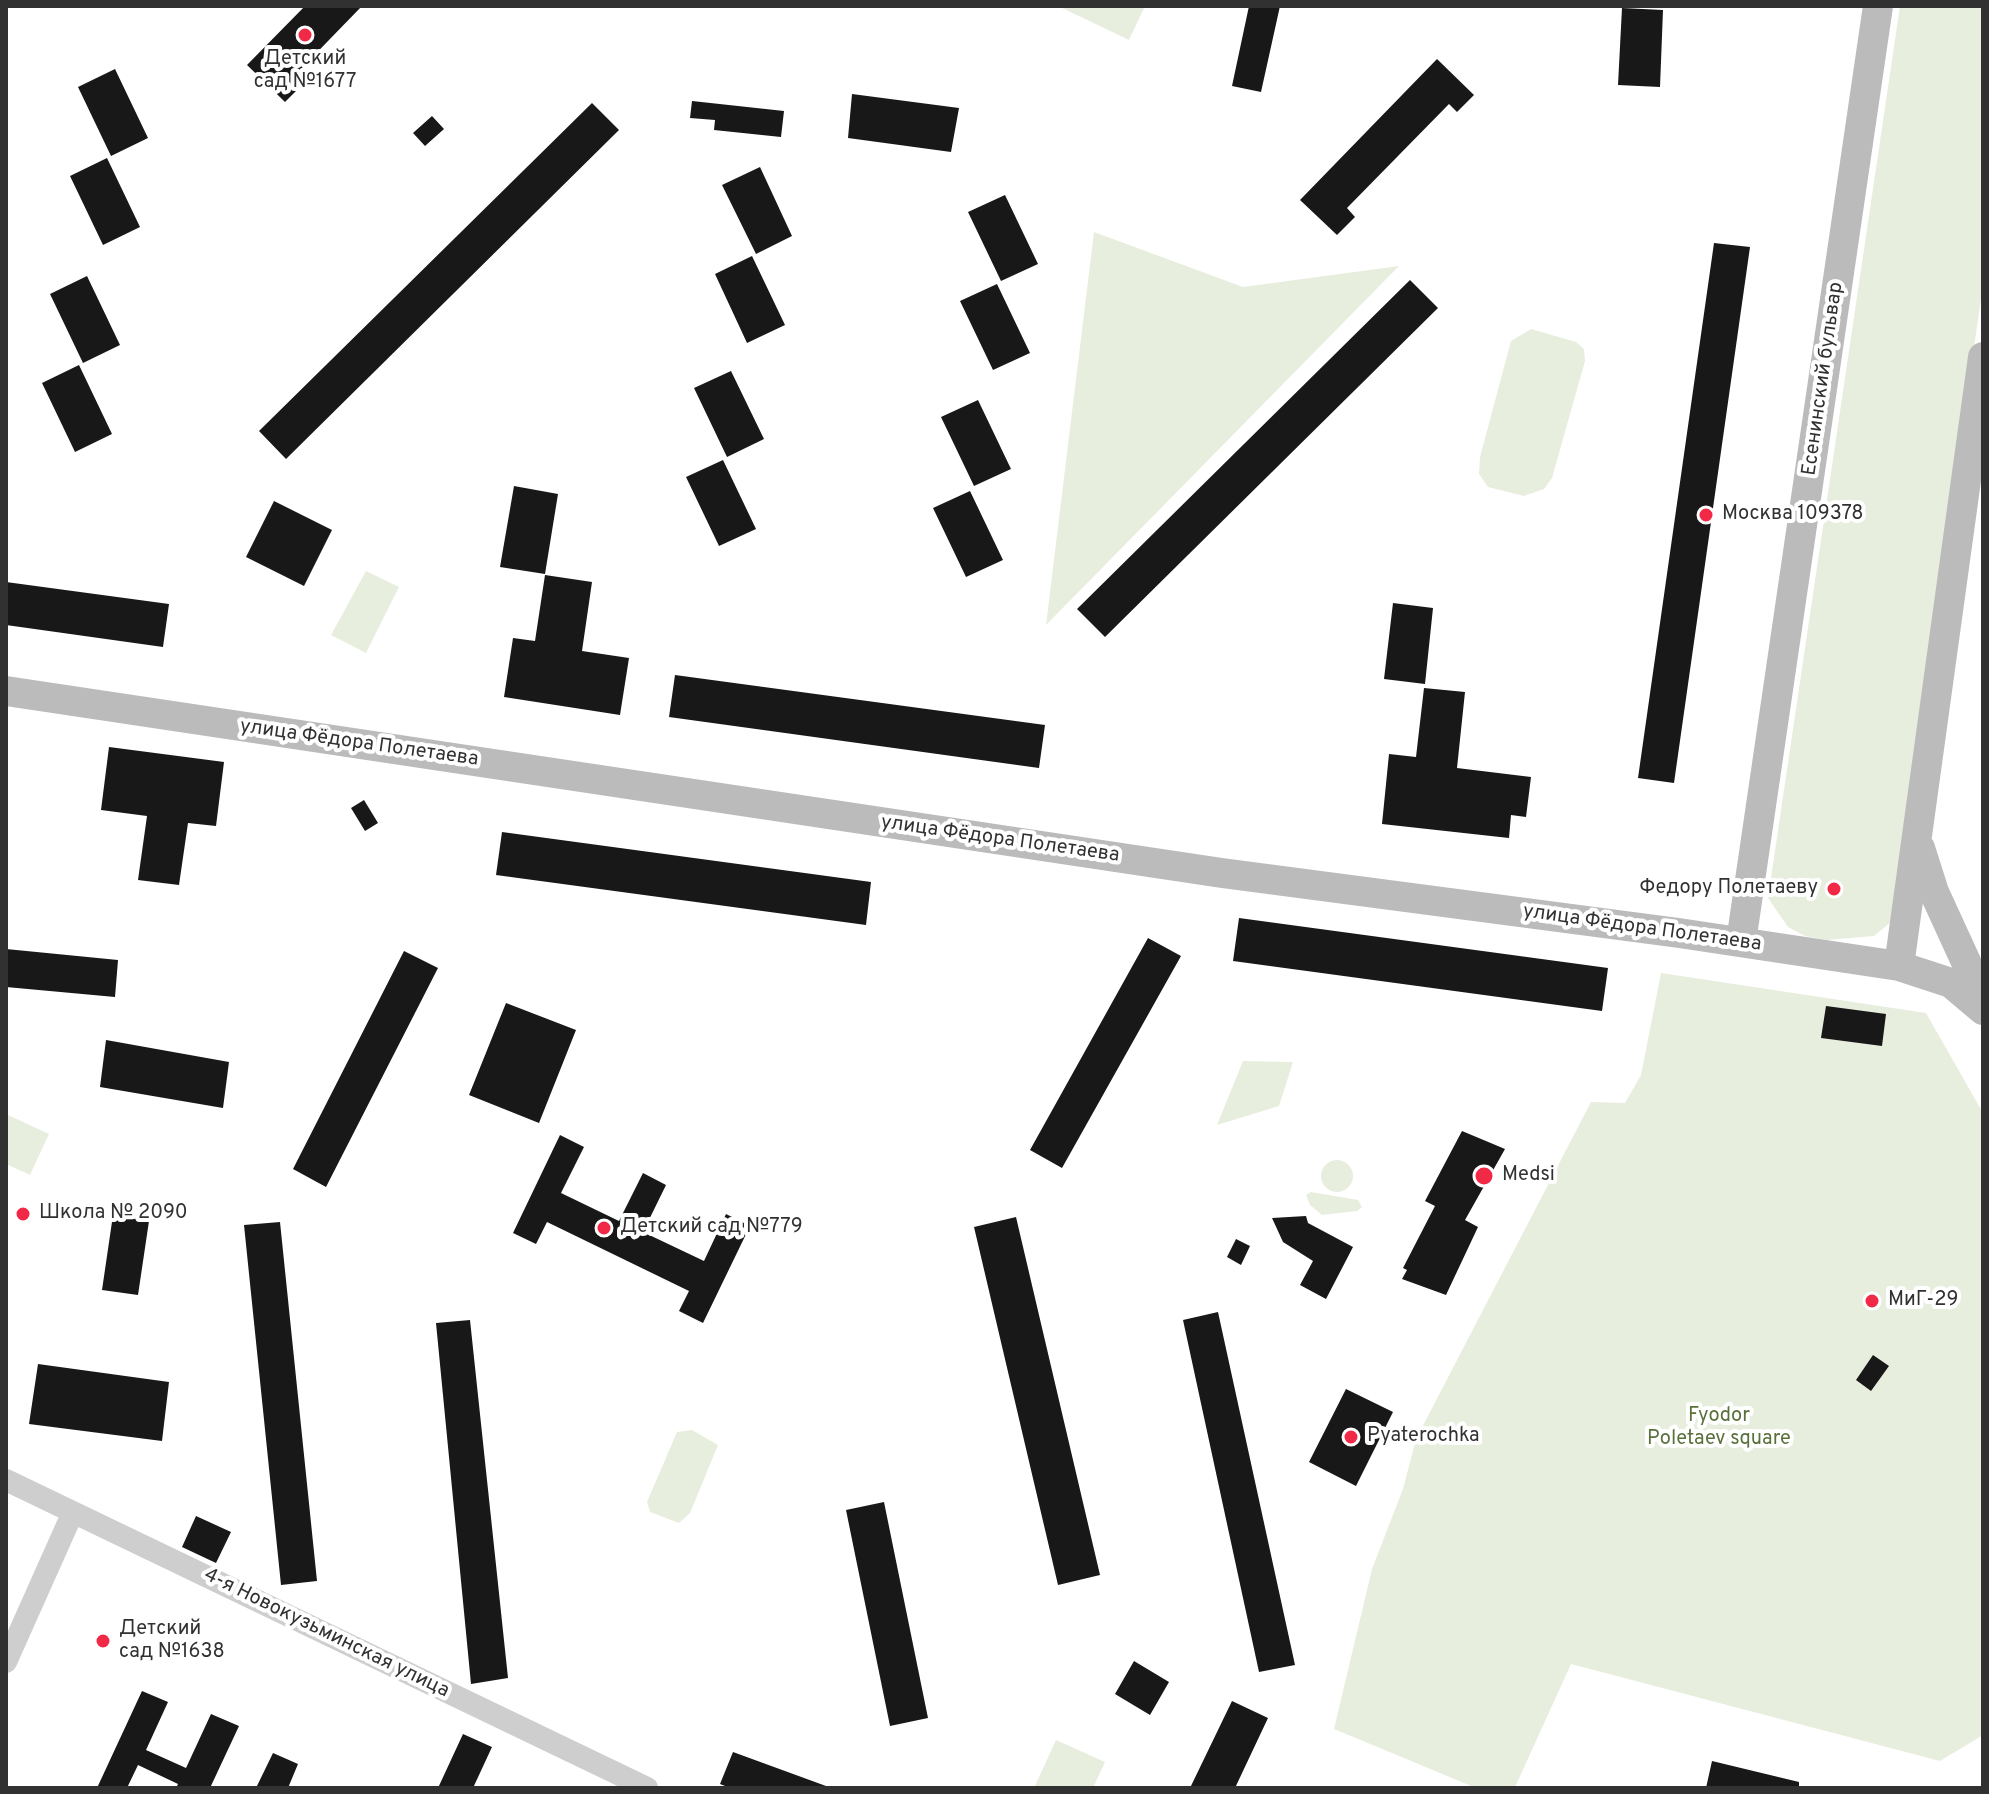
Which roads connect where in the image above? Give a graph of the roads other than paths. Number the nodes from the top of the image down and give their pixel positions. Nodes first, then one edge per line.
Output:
1 (1878, 6) edge
2 (1983, 357) edge
3 (6, 691) edge
4 (1917, 838) junction
5 (1741, 942) junction
6 (1899, 966) junction
7 (1983, 999) edge
8 (1983, 1010) edge
9 (6, 1480) edge
10 (73, 1512) junction
11 (6, 1662) edge
12 (647, 1788) edge

1 - 5 main road, Есенинский бульвар
2 - 4 main road
3 - 5 main road, улица Фёдора Полетаева
4 - 6 main road
4 - 7 main road
5 - 6 main road, улица Фёдора Полетаева
6 - 8 main road, улица Фёдора Полетаева
9 - 10 street, 4-я Новокузьминская улица
10 - 11 street
10 - 12 street, 4-я Новокузьминская улица

